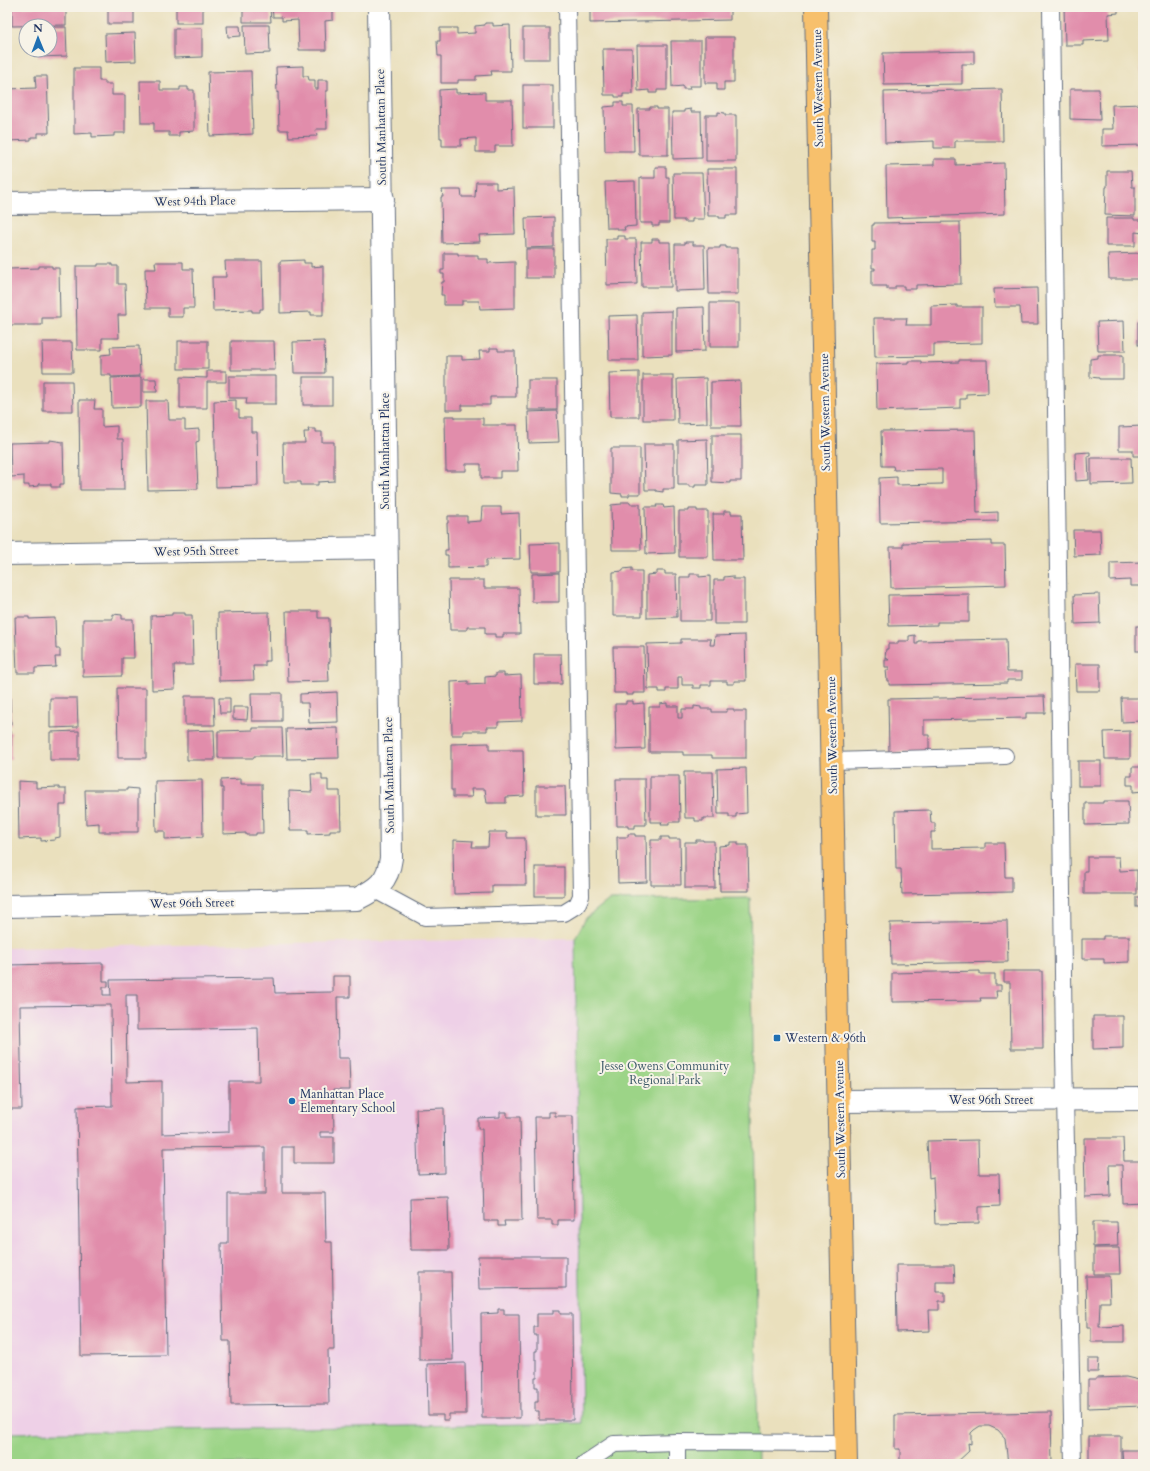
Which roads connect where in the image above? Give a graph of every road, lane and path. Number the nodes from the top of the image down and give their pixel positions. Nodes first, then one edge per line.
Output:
1 (379, 7) edge
2 (567, 7) edge
3 (816, 7) edge
4 (1051, 7) edge
5 (383, 199) junction
6 (7, 203) edge
7 (385, 548) junction
8 (7, 554) edge
9 (1005, 756) dead end
10 (832, 761) junction
11 (375, 890) junction
12 (7, 906) edge
13 (1065, 1099) junction
14 (1143, 1099) edge
15 (840, 1101) junction
16 (677, 1442) junction
17 (846, 1454) edge
18 (584, 1464) edge
19 (677, 1464) edge
20 (1073, 1464) edge

1 - 5 street, South Manhattan Place
2 - 11 lane
3 - 10 main road, South Western Avenue
4 - 13 lane
5 - 6 street, West 94th Place
5 - 7 street, South Manhattan Place
7 - 8 street, West 95th Street
7 - 11 street, South Manhattan Place
9 - 10 lane
10 - 15 main road, South Western Avenue
11 - 12 street, West 96th Street
13 - 14 street, West 96th Street
13 - 15 street, West 96th Street
13 - 20 lane
15 - 17 main road, South Western Avenue
16 - 17 lane
16 - 18 lane
16 - 19 lane

